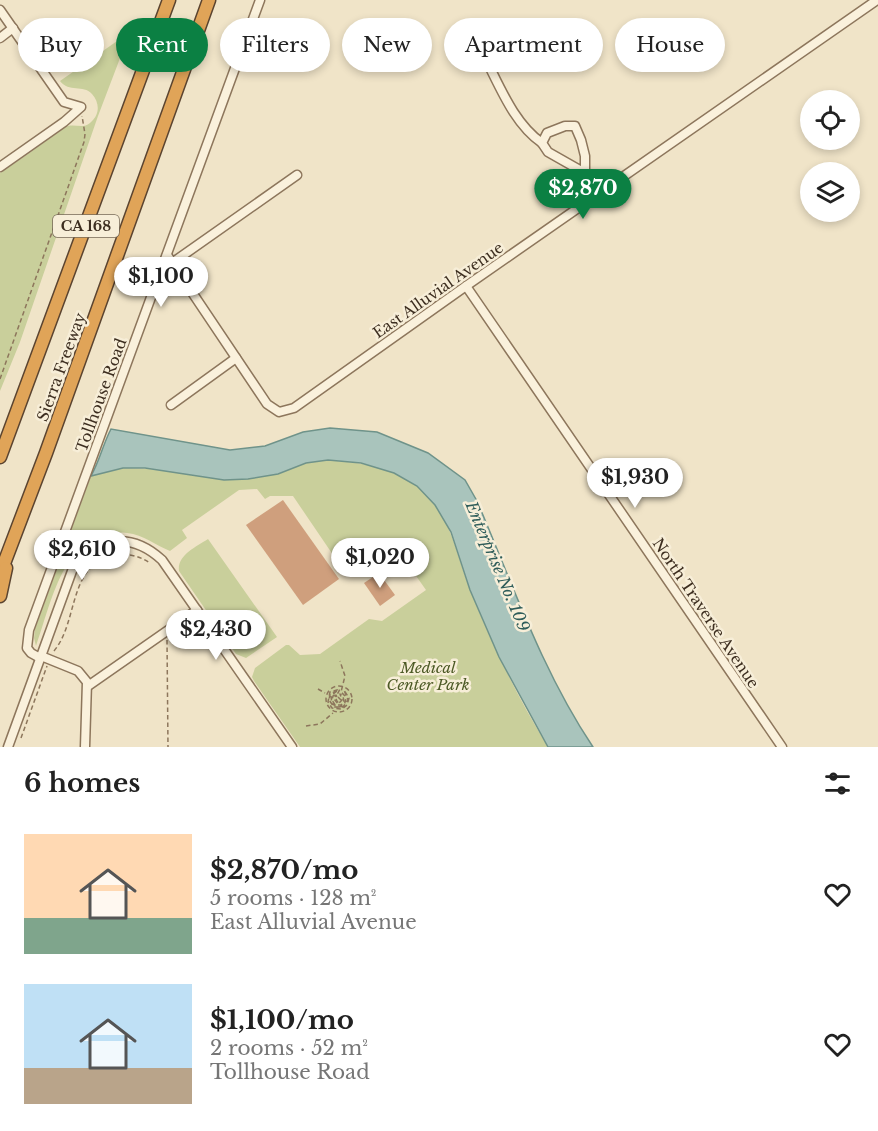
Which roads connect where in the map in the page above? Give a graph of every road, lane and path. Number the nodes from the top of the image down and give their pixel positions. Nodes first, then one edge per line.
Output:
1 (169, 0) edge
2 (209, 0) edge
3 (260, 0) edge
4 (877, 0) edge
5 (0, 10) edge
6 (13, 28) junction
7 (0, 38) edge
8 (493, 72) edge
9 (81, 107) junction
10 (542, 143) junction
11 (0, 168) edge
12 (585, 173) junction
13 (297, 175) dead end
14 (598, 194) junction
15 (169, 259) junction
16 (466, 286) junction
17 (236, 358) junction
18 (0, 379) edge
19 (171, 405) dead end
20 (1, 455) edge
21 (10, 549) junction
22 (152, 561) dead end
23 (0, 574) edge
24 (0, 596) edge
25 (197, 610) junction
26 (167, 631) junction
27 (44, 658) junction
28 (340, 661) dead end
29 (88, 686) junction
30 (343, 687) junction
31 (318, 689) dead end
32 (327, 693) junction
33 (337, 697) dead end
34 (334, 712) junction
35 (306, 726) dead end
36 (8, 747) edge
37 (17, 747) edge
38 (86, 747) edge
39 (168, 747) edge
40 (292, 747) edge
41 (782, 747) edge

1 - 20 highway, Sierra Freeway / CA 168
2 - 21 highway, Sierra Freeway / CA 168
3 - 15 street, Tollhouse Road
4 - 14 street, East Alluvial Avenue
5 - 6 street
6 - 7 street
6 - 9 street
8 - 10 street
9 - 11 street
9 - 18 path
10 - 12 street
10 - 12 street
12 - 14 street
13 - 15 street
14 - 16 street, East Alluvial Avenue
15 - 17 street
15 - 27 street, Tollhouse Road
16 - 17 street, East Alluvial Avenue
16 - 41 street, North Traverse Avenue
17 - 19 street
21 - 23 highway, Sierra Freeway / CA 168
21 - 24 highway
22 - 27 path
25 - 26 street
25 - 27 street
25 - 40 street
26 - 29 street
26 - 39 path
27 - 29 street
27 - 36 street
27 - 37 path
28 - 30 path
29 - 38 street
30 - 32 path
30 - 33 path
30 - 34 path
31 - 32 path
32 - 34 path
34 - 35 path

